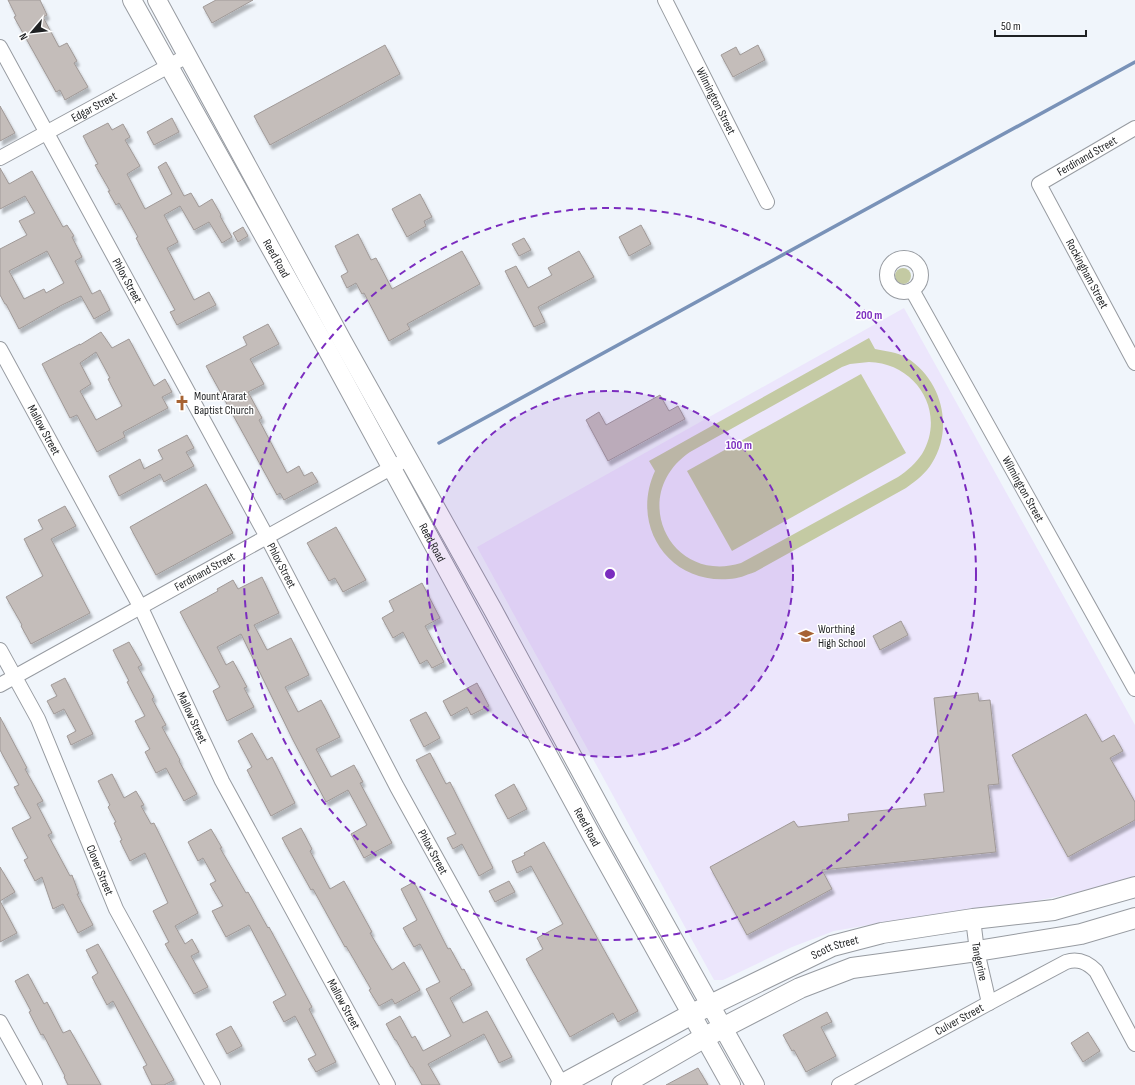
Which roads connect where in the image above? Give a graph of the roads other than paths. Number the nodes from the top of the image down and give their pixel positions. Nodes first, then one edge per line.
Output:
1 (132, 0) edge
2 (156, 0) edge
3 (665, 0) edge
4 (0, 47) edge
5 (187, 56) junction
6 (169, 66) junction
7 (1135, 128) edge
8 (47, 131) junction
9 (0, 158) edge
10 (1039, 184) joint
11 (264, 195) junction
12 (767, 202) dead end
13 (247, 205) junction
14 (912, 290) dead end
15 (336, 347) junction
16 (0, 349) edge
17 (1135, 363) edge
18 (408, 458) junction
19 (392, 468) junction
20 (267, 537) junction
21 (141, 608) junction
22 (0, 650) edge
23 (15, 677) junction
24 (0, 685) edge
25 (1135, 688) edge
26 (622, 848) junction
27 (604, 857) junction
28 (1135, 887) edge
29 (1135, 918) edge
30 (973, 919) junction
31 (977, 951) junction
32 (989, 1003) junction
33 (710, 1005) junction
34 (692, 1014) junction
35 (0, 1022) edge
36 (722, 1028) junction
37 (705, 1037) junction
38 (1135, 1044) edge
39 (35, 1085) edge
40 (213, 1085) edge
41 (388, 1085) edge
42 (561, 1085) edge
43 (622, 1085) edge
44 (731, 1085) edge
45 (755, 1085) edge
46 (839, 1085) edge

1 - 6 street, Reed Road
2 - 5 street, Reed Road
3 - 12 street, Wilmington Street
4 - 8 street, Phlox Street
5 - 6 street, Edgar Street
5 - 11 street, Reed Road
6 - 8 street, Edgar Street
6 - 13 street, Reed Road
7 - 10 street, Ferdinand Street
8 - 9 street, Edgar Street
8 - 20 street, Phlox Street
10 - 17 street, Rockingham Street
11 - 13 street
11 - 15 street, Reed Road
13 - 15 street, Reed Road
14 - 25 street, Wilmington Street
15 - 18 street, Reed Road
15 - 19 street, Reed Road
16 - 21 street, Mallow Street
18 - 19 street, Ferdinand Street
18 - 26 street, Reed Road
19 - 20 street, Ferdinand Street
19 - 27 street, Reed Road
20 - 21 street, Ferdinand Street
20 - 42 street, Phlox Street
21 - 23 street, Ferdinand Street
21 - 41 street, Mallow Street
22 - 23 street, Clover Street
23 - 24 street, Ferdinand Street
23 - 40 street, Clover Street
26 - 27 street
26 - 33 street, Reed Road
27 - 34 street, Reed Road
28 - 30 main road, Scott Street
29 - 31 main road, Scott Street
30 - 31 street, Tangerine
30 - 33 main road, Scott Street
31 - 32 street, Tangerine
31 - 36 main road, Scott Street
32 - 38 street, Culver Street
32 - 46 street, Culver Street
33 - 34 main road, Scott Street
33 - 36 street, Reed Road
34 - 37 street, Reed Road
34 - 42 main road, Scott Street
35 - 39 street
36 - 37 main road, Scott Street
36 - 45 street, Reed Road
37 - 43 main road, Scott Street
37 - 44 street, Reed Road

